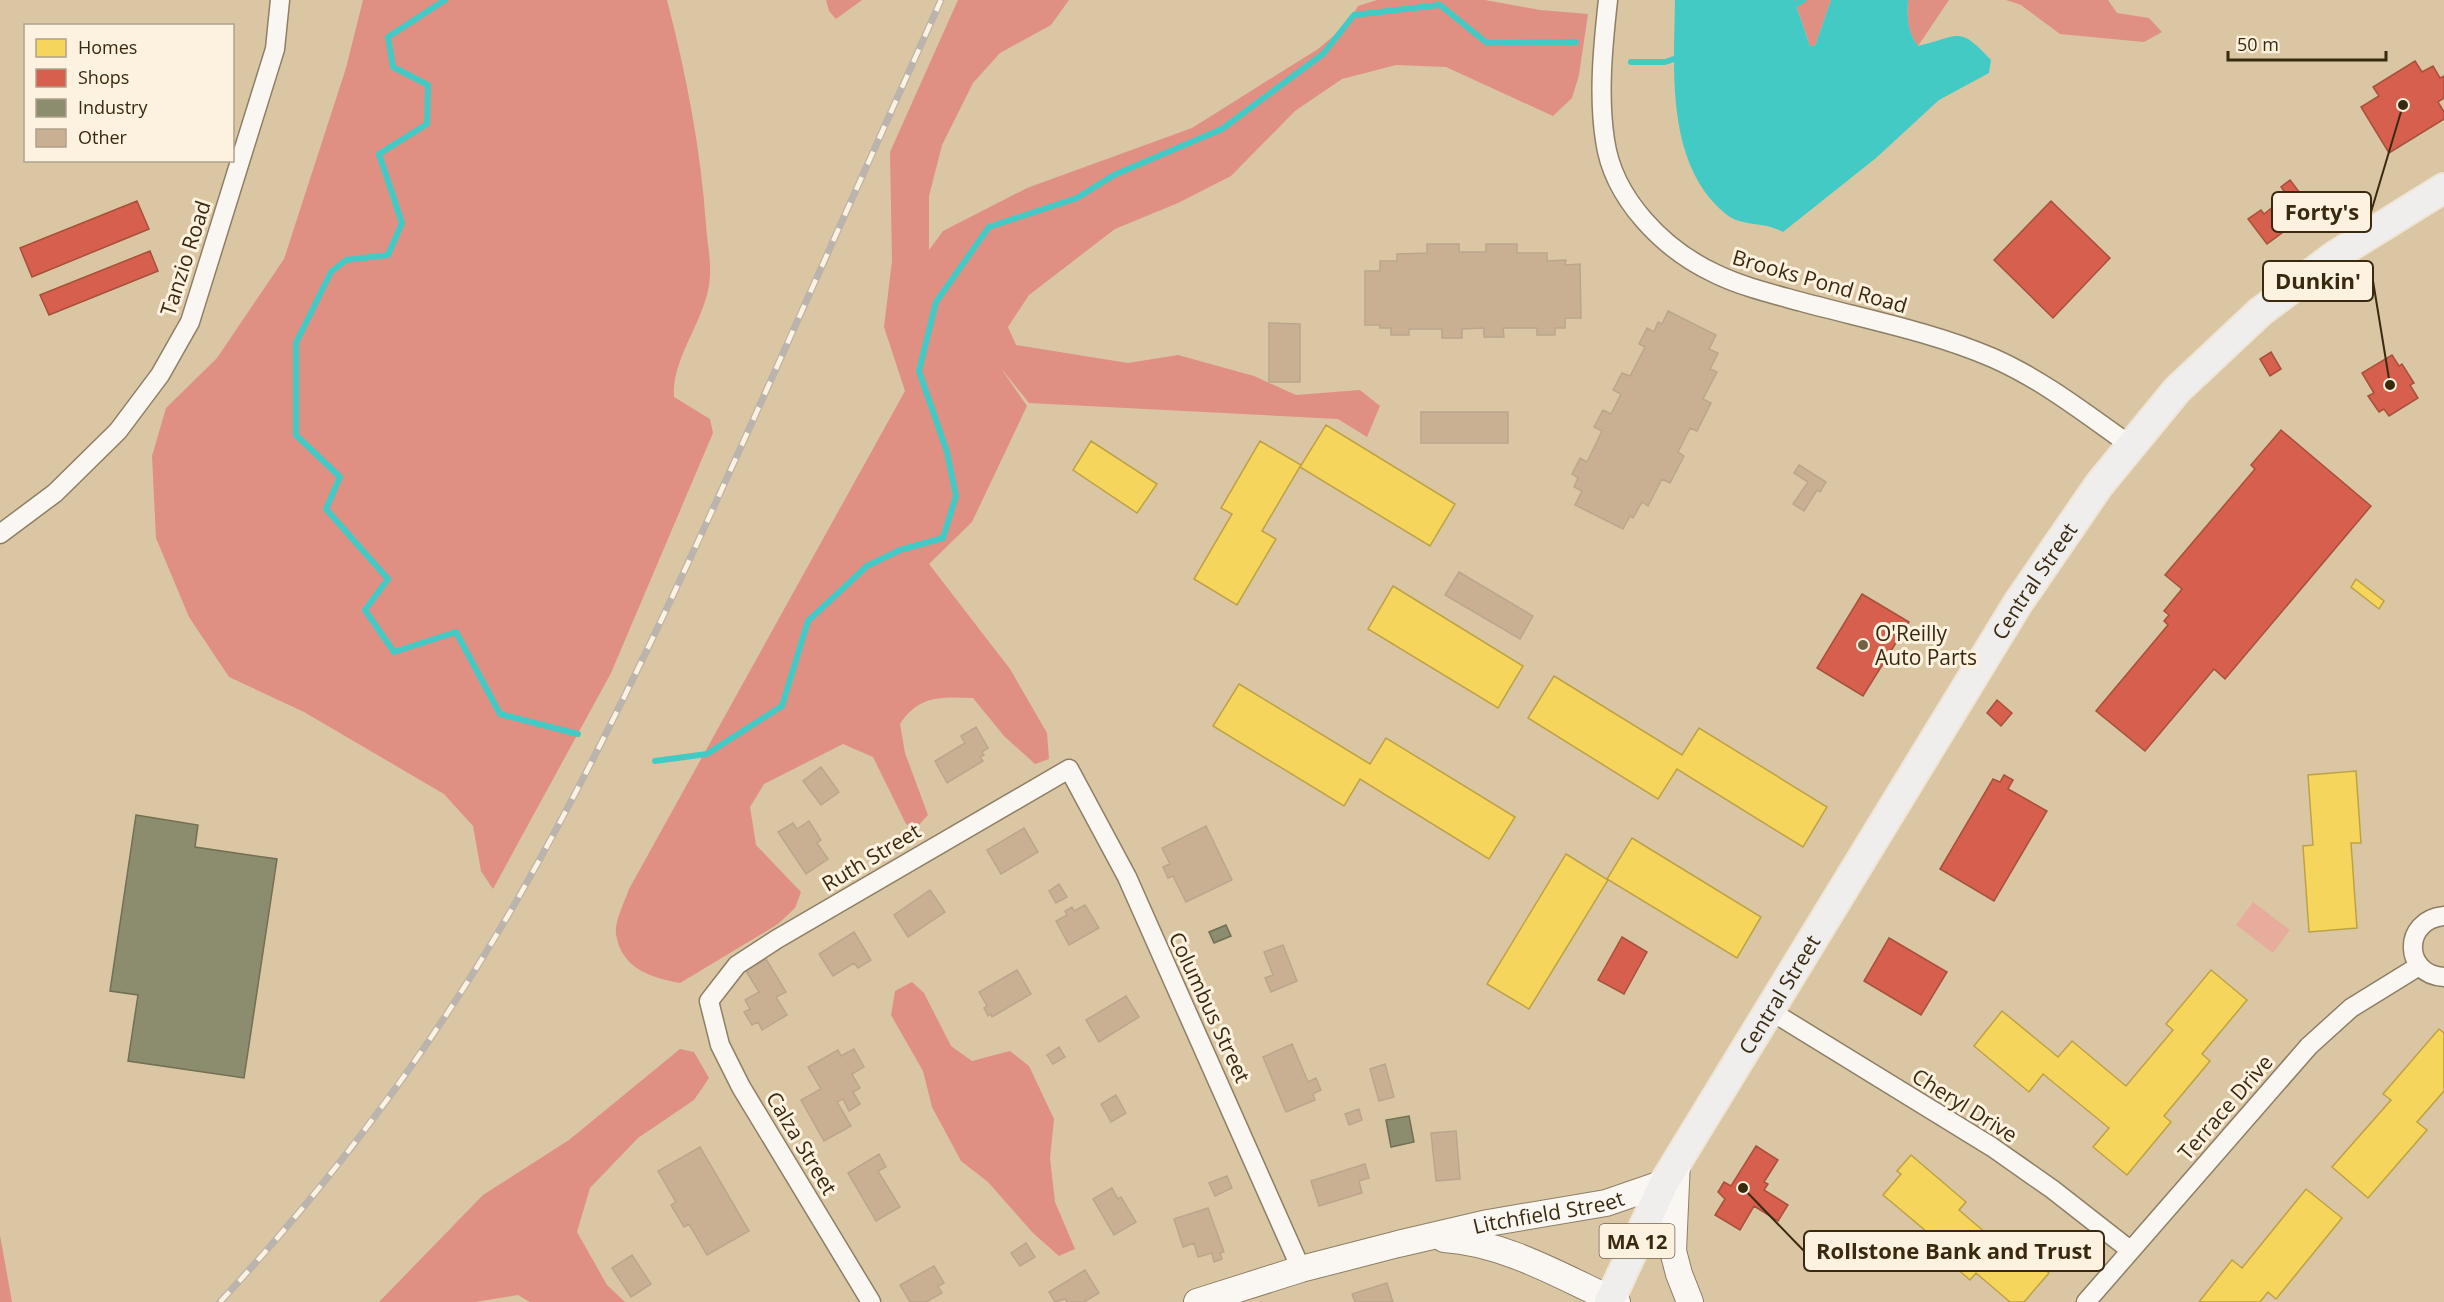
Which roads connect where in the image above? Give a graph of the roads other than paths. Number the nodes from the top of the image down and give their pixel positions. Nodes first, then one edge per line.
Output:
1 (280, 0) edge
2 (1608, 0) edge
3 (2444, 188) edge
4 (2130, 445) junction
5 (0, 534) edge
6 (1069, 769) joint
7 (2444, 916) edge
8 (2419, 966) junction
9 (2444, 977) edge
10 (709, 1001) joint
11 (1769, 1010) junction
12 (1671, 1172) junction
13 (1430, 1239) junction
14 (2130, 1250) junction
15 (1301, 1269) junction
16 (1612, 1301) edge
17 (871, 1302) edge
18 (1197, 1302) edge
19 (1690, 1302) edge
20 (2086, 1302) edge

1 - 5 street, Tanzio Road
2 - 4 street, Brooks Pond Road
3 - 4 main road, Central Street / MA 12
4 - 11 main road, Central Street / MA 12
6 - 10 street, Ruth Street
6 - 15 street, Columbus Street
7 - 8 street
8 - 9 street
8 - 14 street, Terrace Drive
10 - 17 street, Calza Street
11 - 12 main road, Central Street / MA 12
11 - 14 street, Cheryl Drive
12 - 13 main road, Litchfield Street
12 - 16 main road, Central Street / MA 12
12 - 19 main road, Central Street
13 - 15 main road, Litchfield Street
13 - 16 main road, Litchfield Street
14 - 20 street, Terrace Drive
15 - 18 main road, Litchfield Street

